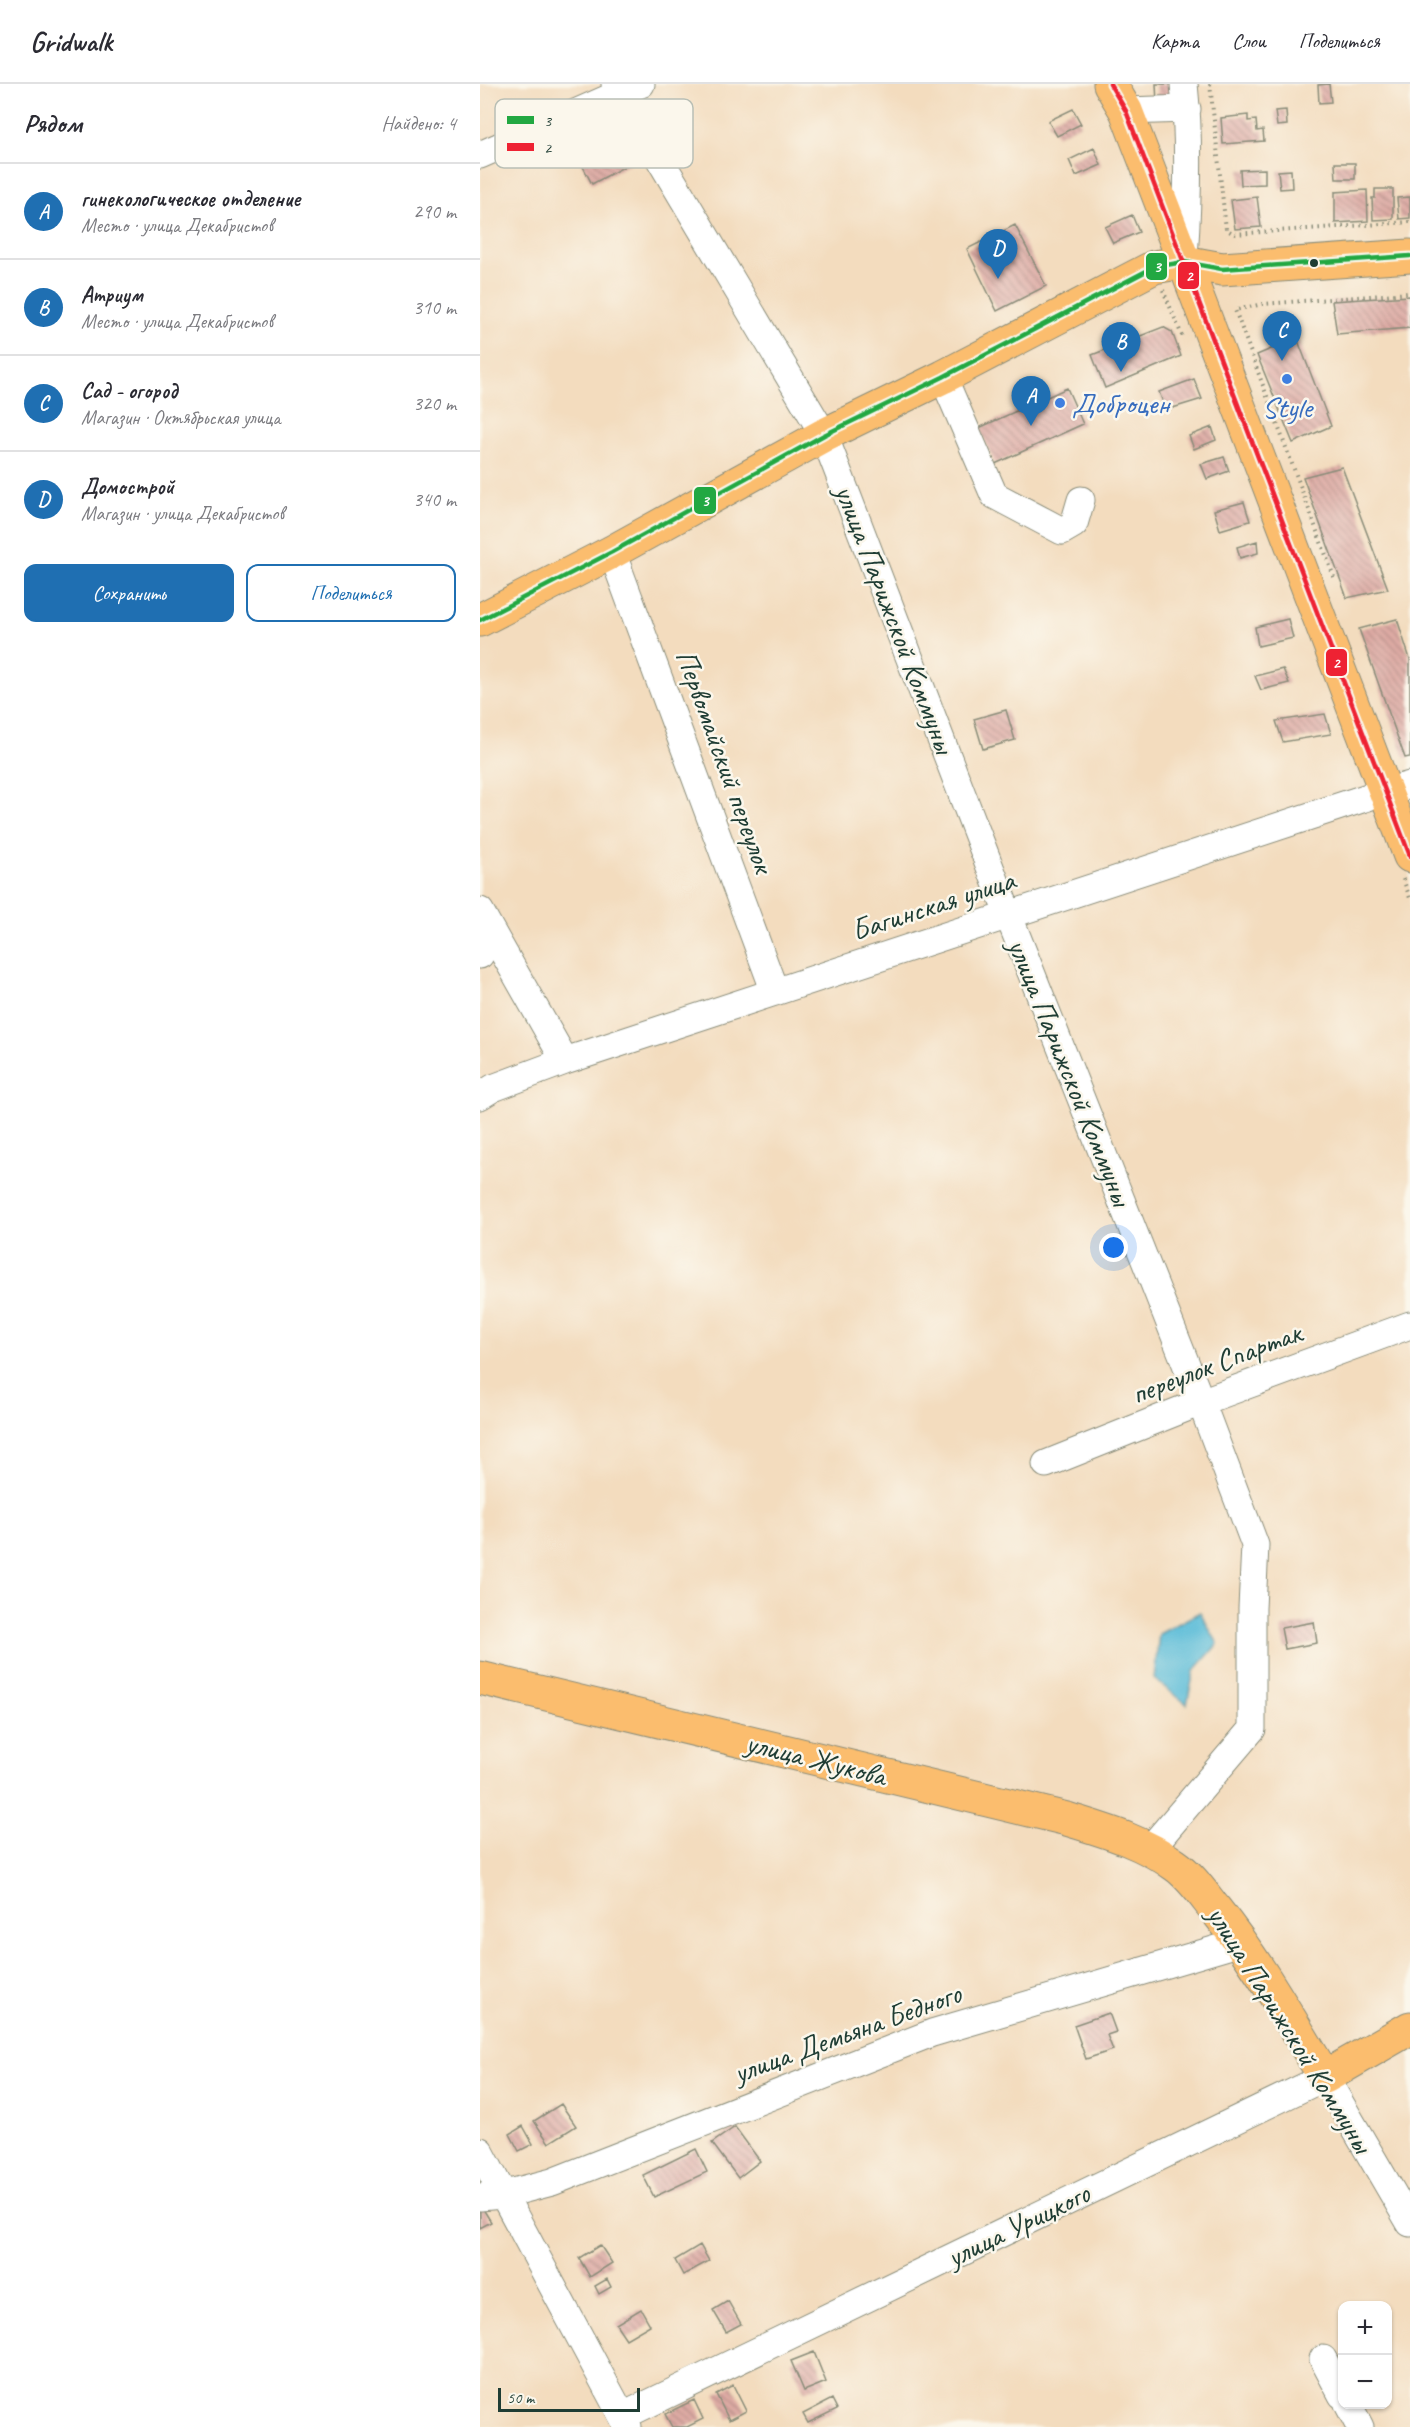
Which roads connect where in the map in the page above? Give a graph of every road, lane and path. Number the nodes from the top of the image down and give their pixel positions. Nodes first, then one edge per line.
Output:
1 (1210, 84) edge
2 (625, 87) edge
3 (1185, 96) edge
4 (1118, 98) edge
5 (599, 99) edge
6 (495, 148) edge
7 (480, 155) edge
8 (671, 168) edge
9 (1410, 222) edge
10 (1410, 256) edge
11 (1184, 262) junction
12 (1410, 292) edge
13 (943, 377) junction
14 (824, 435) junction
15 (1081, 500) dead end
16 (612, 552) junction
17 (1337, 586) dead end
18 (480, 620) edge
19 (1398, 788) edge
20 (1410, 856) edge
21 (1008, 914) junction
22 (483, 917) edge
23 (480, 955) edge
24 (775, 992) junction
25 (565, 1061) junction
26 (480, 1096) edge
27 (1410, 1324) edge
28 (1201, 1402) junction
29 (1046, 1464) dead end
30 (480, 1678) edge
31 (1150, 1849) junction
32 (1241, 1942) junction
33 (1410, 2028) edge
34 (1325, 2077) junction
35 (480, 2151) edge
36 (491, 2196) edge
37 (1410, 2223) edge
38 (1323, 2359) dead end
39 (1338, 2387) edge
40 (1351, 2409) edge
41 (626, 2422) edge
42 (1360, 2427) edge

1 - 9 path
2 - 5 street
3 - 4 street
3 - 11 street
4 - 11 main road
6 - 7 street
8 - 14 street, улица Парижской Коммуны
10 - 11 main road
11 - 13 main road
11 - 19 main road
12 - 17 path
13 - 14 main road
13 - 15 street
14 - 16 main road
14 - 21 street, улица Парижской Коммуны
16 - 18 main road
16 - 24 street, Первомайский переулок
19 - 20 main road
19 - 21 street, Багинская улица
21 - 24 street, Багинская улица
21 - 28 street, улица Парижской Коммуны
22 - 23 street
22 - 25 street
24 - 25 street, Багинская улица
25 - 26 street, Багинская улица
27 - 28 street, переулок Спартак
28 - 29 street, переулок Спартак
28 - 31 street, улица Парижской Коммуны
30 - 31 main road, улица Жукова
31 - 32 main road, улица Парижской Коммуны
32 - 34 main road, улица Парижской Коммуны
32 - 36 street, улица Демьяна Бедного
33 - 34 main road, улица Урицкого
34 - 37 street, улица Парижской Коммуны
34 - 41 street, улица Урицкого
35 - 36 street
36 - 41 street
38 - 39 street
40 - 42 street

